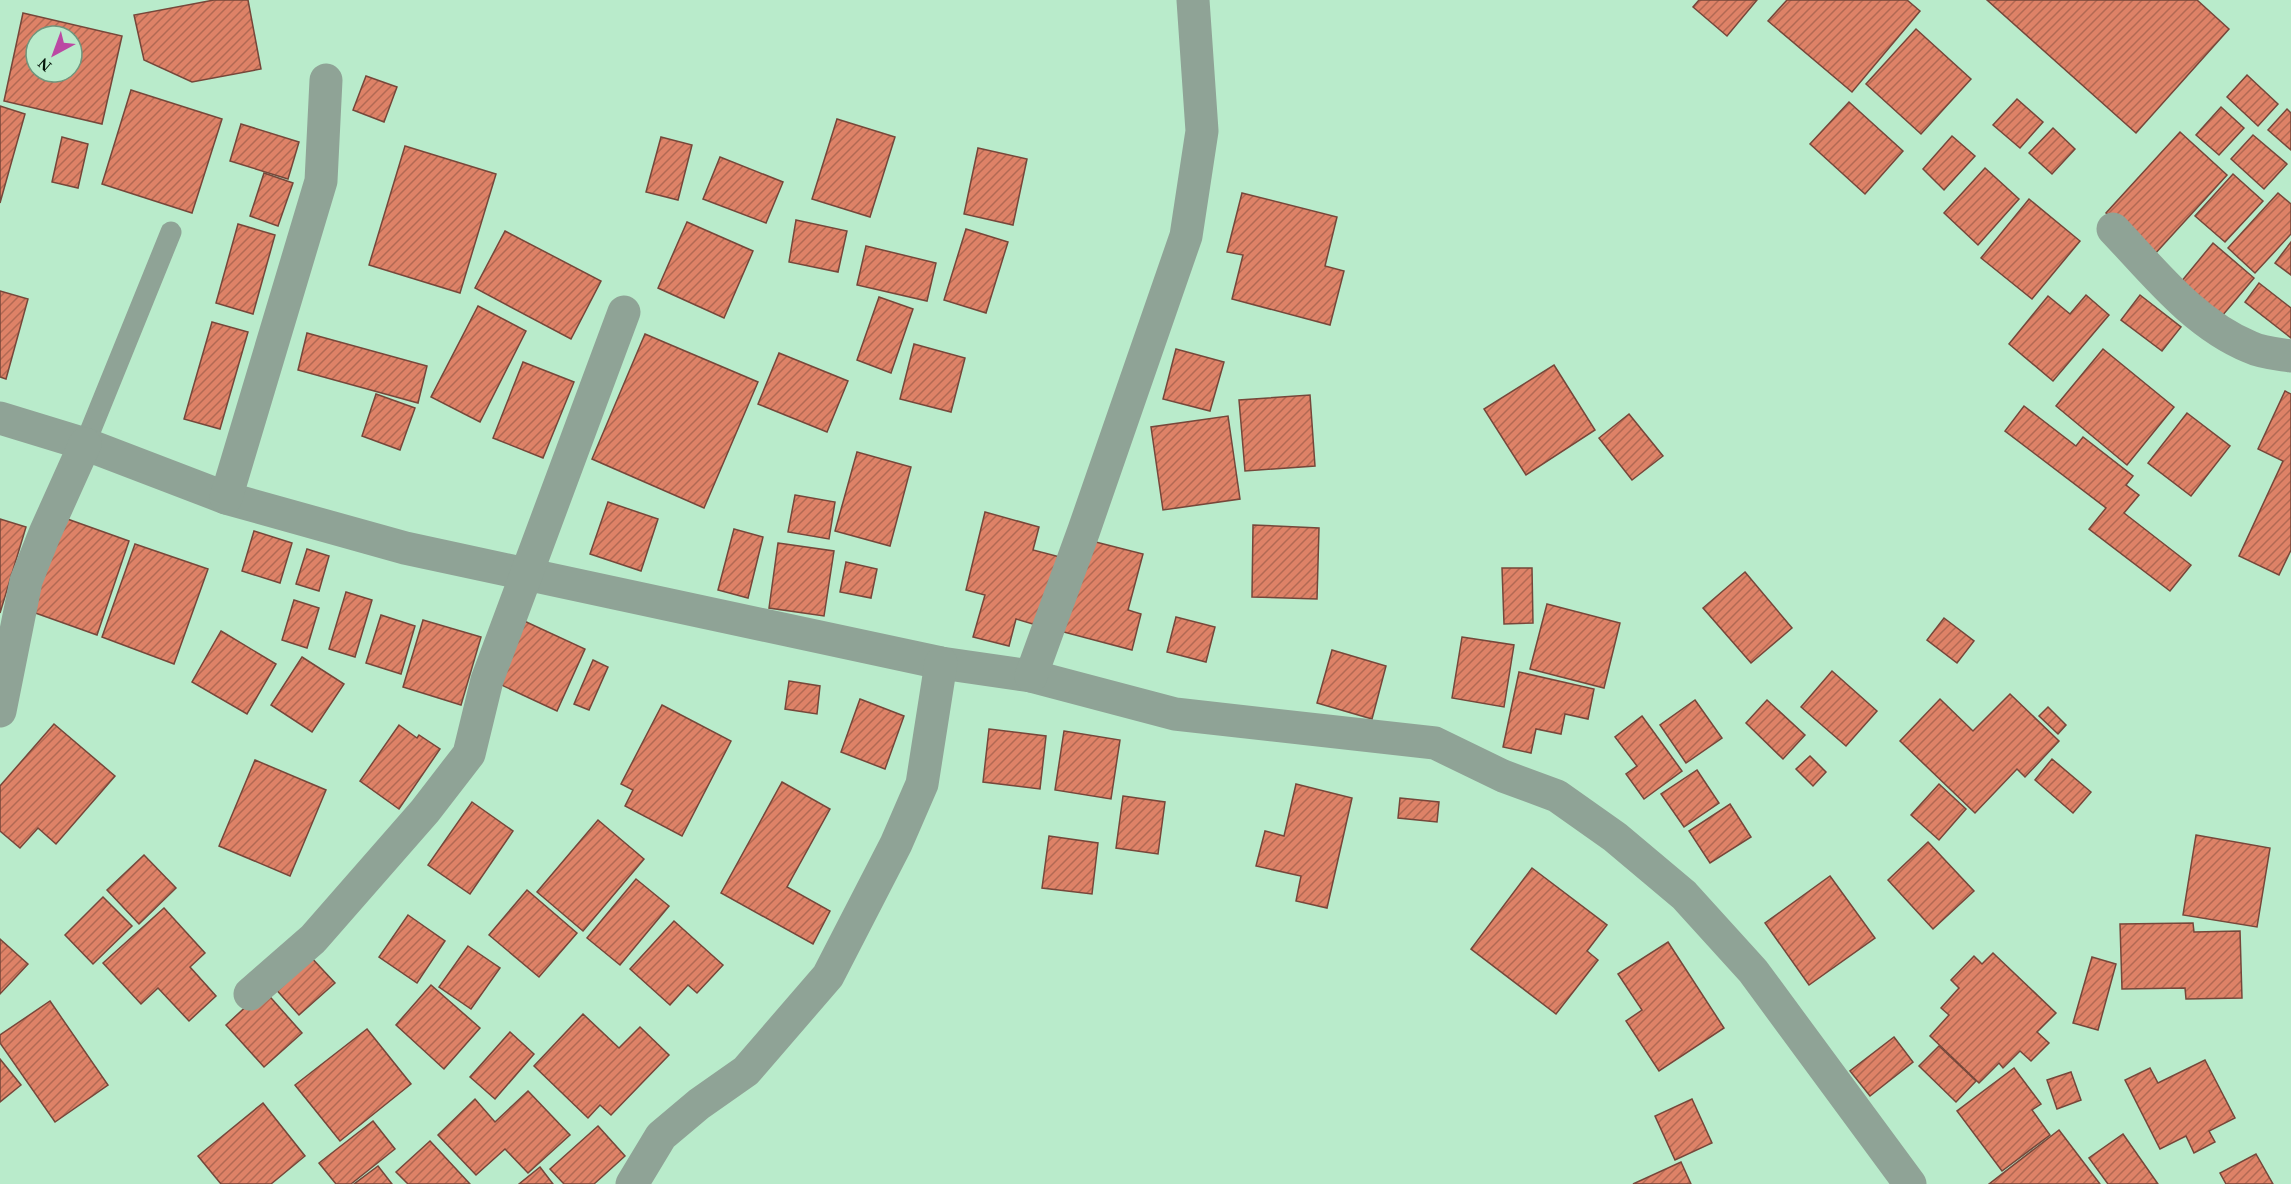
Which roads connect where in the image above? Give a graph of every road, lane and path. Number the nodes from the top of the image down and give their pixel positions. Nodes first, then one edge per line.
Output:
1 (1193, 0) edge
2 (326, 80) dead end
3 (2113, 229) dead end
4 (171, 232) dead end
5 (624, 312) dead end
6 (2291, 356) edge
7 (0, 418) edge
8 (85, 444) junction
9 (226, 498) junction
10 (528, 573) junction
11 (941, 663) junction
12 (1031, 676) junction
13 (0, 711) edge
14 (250, 994) dead end
15 (632, 1184) edge
16 (1910, 1184) edge

1 - 12 street
2 - 9 street
3 - 6 street
4 - 8 lane
5 - 10 street
7 - 8 street
8 - 9 street
8 - 13 street
9 - 10 street
10 - 11 street
10 - 14 street
11 - 12 street
11 - 15 street
12 - 16 street

